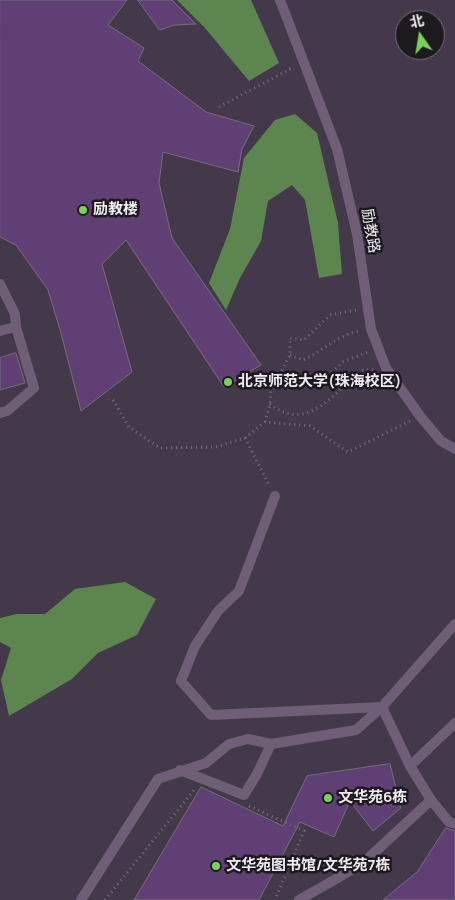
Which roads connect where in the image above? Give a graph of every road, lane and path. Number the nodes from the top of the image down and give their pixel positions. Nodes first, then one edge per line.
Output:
1 (280, 0) edge
2 (303, 62) junction
3 (219, 107) dead end
4 (0, 284) edge
5 (367, 307) junction
6 (16, 327) junction
7 (371, 329) junction
8 (0, 331) edge
9 (378, 348) junction
10 (290, 355) junction
11 (386, 368) junction
12 (280, 375) junction
13 (113, 400) dead end
14 (270, 404) junction
15 (0, 413) edge
16 (420, 416) junction
17 (265, 422) junction
18 (245, 438) junction
19 (455, 449) edge
20 (275, 496) joint
21 (455, 624) edge
22 (382, 707) junction
23 (455, 723) edge
24 (271, 744) junction
25 (410, 766) junction
26 (180, 770) junction
27 (200, 783) dead end
28 (431, 800) junction
29 (243, 803) dead end
30 (455, 824) edge
31 (80, 900) edge
32 (105, 900) edge
33 (275, 900) edge
34 (299, 900) edge

1 - 2 lane, 励教路
2 - 3 path
2 - 5 lane, 励教路
4 - 6 lane
5 - 7 lane, 励教路
5 - 10 path
6 - 8 lane
6 - 15 lane
7 - 9 lane, 励教路
7 - 10 path
9 - 11 lane, 励教路
9 - 12 path
10 - 12 path
11 - 14 path
11 - 16 lane, 励教路
12 - 14 path
13 - 18 path
14 - 17 path
16 - 17 path
16 - 19 lane, 励教路
17 - 18 path
18 - 20 path
20 - 22 lane
21 - 22 lane
22 - 24 lane
22 - 25 lane
23 - 25 lane
24 - 26 lane
24 - 26 lane
25 - 28 lane
26 - 31 lane
27 - 32 path
28 - 30 lane
28 - 34 lane
29 - 33 path

